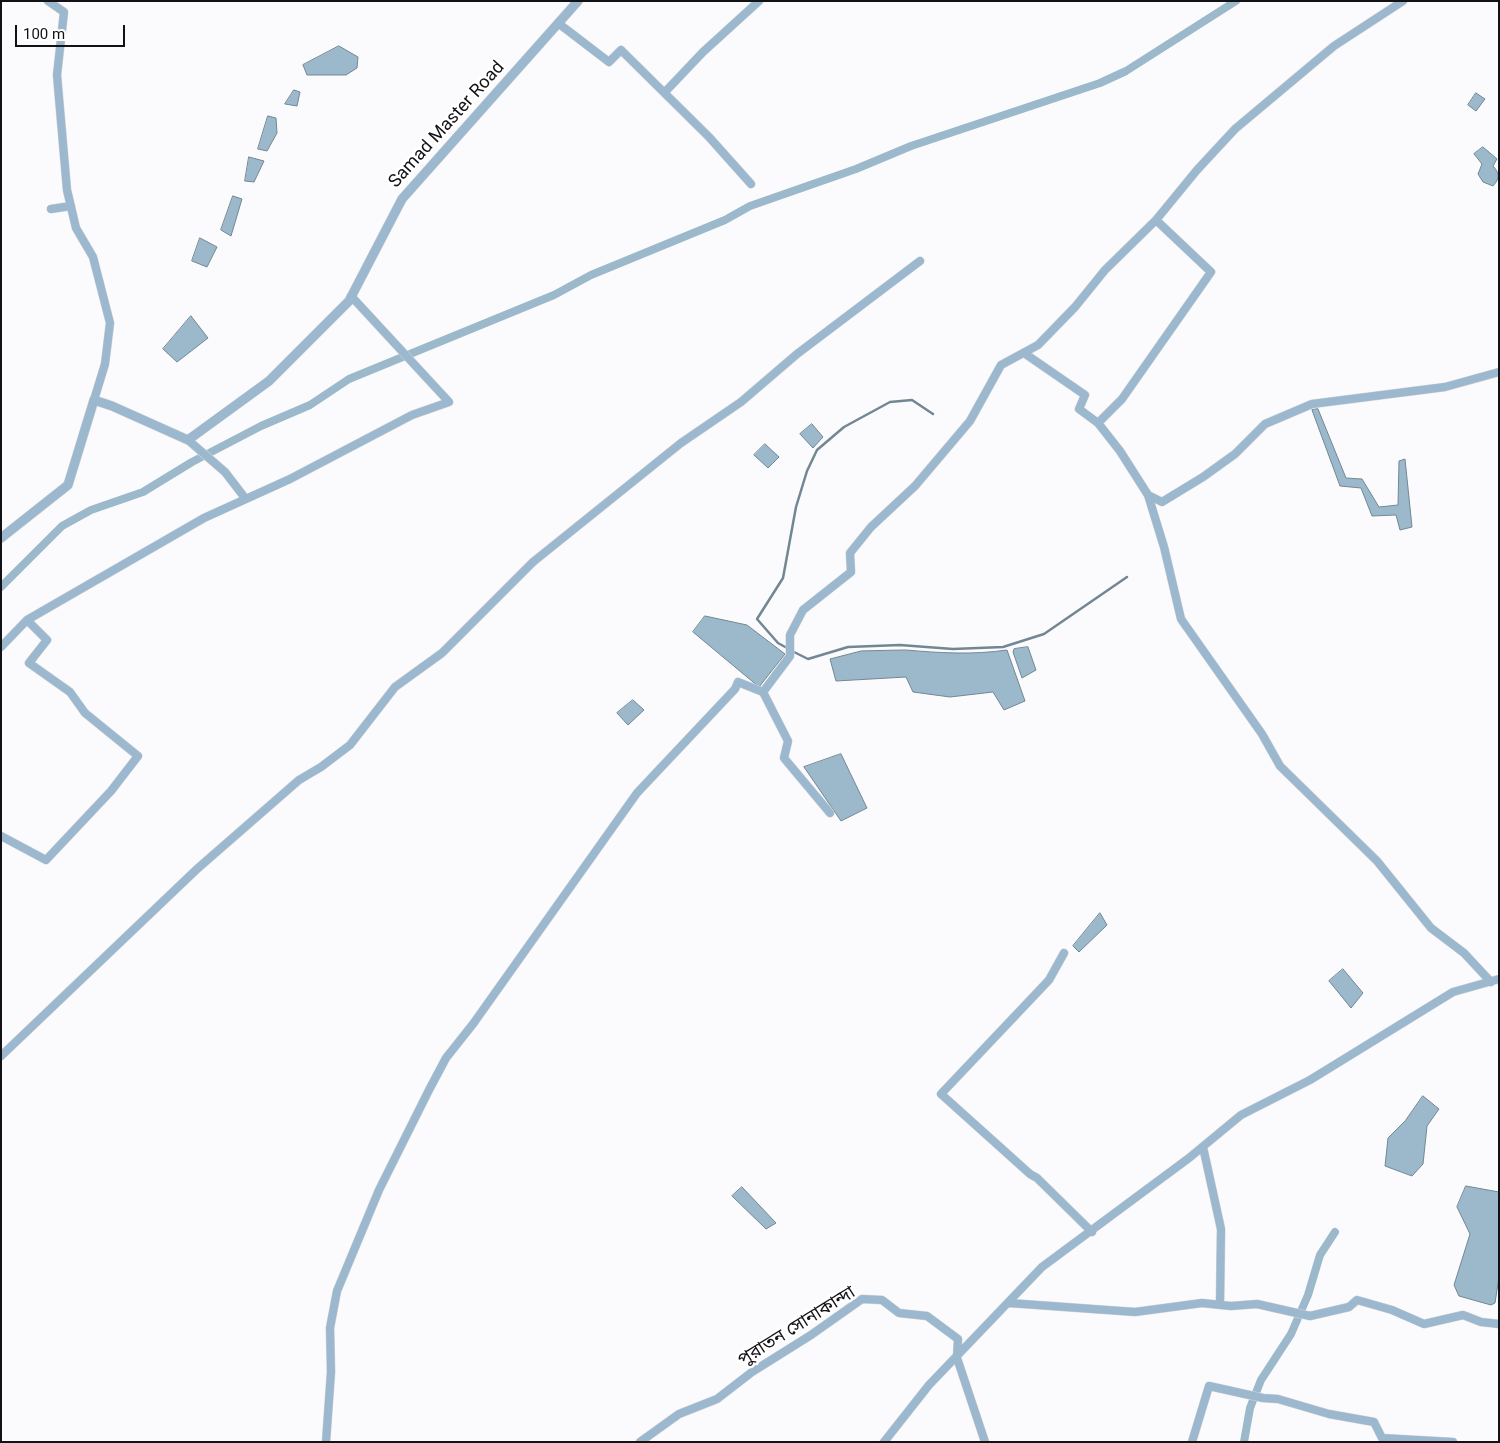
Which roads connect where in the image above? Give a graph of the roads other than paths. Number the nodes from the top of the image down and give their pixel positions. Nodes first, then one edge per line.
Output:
1 (48, 1) edge
2 (578, 1) edge
3 (760, 1) edge
4 (1403, 1) edge
5 (558, 23) junction
6 (665, 92) junction
7 (751, 184) dead end
8 (71, 206) junction
9 (51, 209) dead end
10 (1156, 220) junction
11 (920, 261) dead end
12 (352, 296) junction
13 (1024, 353) junction
14 (1499, 372) edge
15 (94, 400) junction
16 (1098, 423) junction
17 (191, 443) junction
18 (1148, 496) junction
19 (246, 498) junction
20 (1, 538) edge
21 (27, 620) junction
22 (1, 647) edge
23 (763, 692) junction
24 (830, 813) dead end
25 (1, 836) edge
26 (1064, 954) dead end
27 (1495, 980) edge
28 (1, 1056) edge
29 (1203, 1147) junction
30 (1092, 1232) junction
31 (1010, 1303) junction
32 (1220, 1305) junction
33 (1499, 1324) edge
34 (957, 1358) junction
35 (326, 1442) edge
36 (640, 1442) edge
37 (885, 1442) edge
38 (985, 1442) edge
39 (1192, 1442) edge
40 (1453, 1442) edge

1 - 8 street
2 - 5 street, Samad Master Road
3 - 6 street
4 - 10 street
5 - 6 street
5 - 12 street, Samad Master Road
6 - 7 street
8 - 9 street
8 - 15 street
10 - 13 street
10 - 16 street
11 - 28 street
12 - 17 street, Samad Master Road
12 - 19 street
13 - 16 street
13 - 23 street
14 - 18 street
15 - 17 street
15 - 20 street
16 - 18 street
17 - 19 street
18 - 27 street
19 - 21 street
21 - 22 street
21 - 25 street
23 - 24 street
23 - 35 street
26 - 30 street
27 - 29 street
29 - 30 street
29 - 32 street
30 - 31 street
31 - 32 street
31 - 34 street
32 - 33 street
34 - 36 street, পুরাতন সোনাকান্দা
34 - 37 street
34 - 38 street, পুরাতন সোনাকান্দা
39 - 40 street

